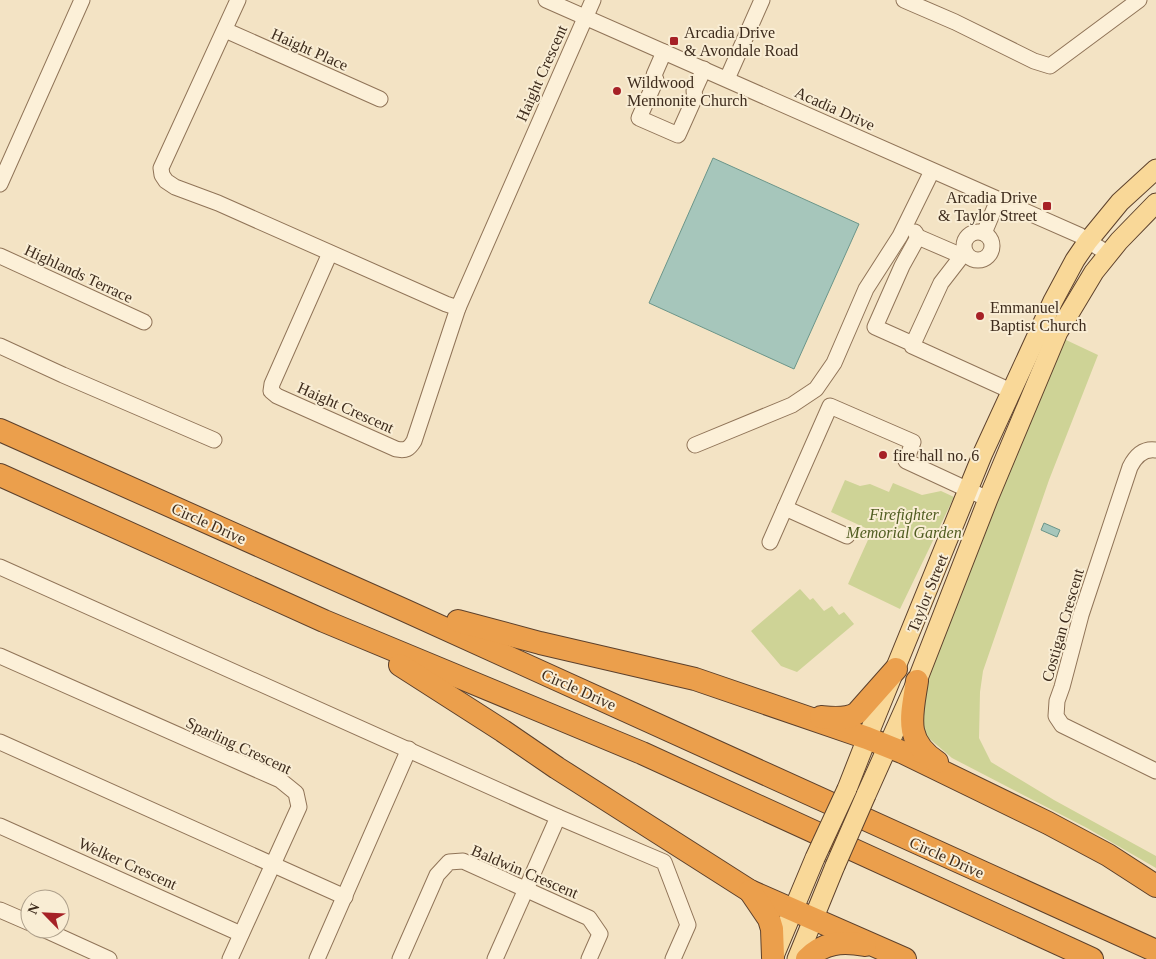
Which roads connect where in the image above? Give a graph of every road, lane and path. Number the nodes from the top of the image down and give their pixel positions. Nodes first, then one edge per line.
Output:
1 (82, 0) edge
2 (238, 0) edge
3 (546, 0) edge
4 (592, 0) edge
5 (762, 0) edge
6 (904, 0) edge
7 (1139, 0) edge
8 (585, 17) junction
9 (225, 30) junction
10 (664, 52) junction
11 (704, 69) junction
12 (727, 78) junction
13 (380, 99) dead end
14 (1156, 169) edge
15 (932, 171) junction
16 (0, 184) edge
17 (998, 200) junction
18 (1156, 203) edge
19 (984, 233) junction
20 (1088, 241) junction
21 (330, 253) junction
22 (964, 254) junction
23 (1108, 254) junction
24 (0, 256) edge
25 (458, 308) junction
26 (144, 322) dead end
27 (913, 344) junction
28 (0, 346) edge
29 (1011, 391) junction
30 (0, 430) edge
31 (214, 440) dead end
32 (695, 445) dead end
33 (1156, 450) edge
34 (0, 475) edge
35 (968, 490) junction
36 (988, 499) junction
37 (785, 508) junction
38 (227, 531) junction
39 (847, 536) dead end
40 (770, 542) dead end
41 (0, 566) edge
42 (324, 621) junction
43 (0, 656) edge
44 (896, 668) junction
45 (917, 681) junction
46 (784, 710) junction
47 (866, 738) junction
48 (0, 742) edge
49 (888, 747) junction
50 (409, 749) junction
51 (1156, 771) edge
52 (996, 798) junction
53 (558, 817) junction
54 (0, 826) edge
55 (273, 864) junction
56 (1156, 886) edge
57 (526, 889) junction
58 (750, 891) junction
59 (345, 897) junction
60 (793, 909) junction
61 (0, 910) edge
62 (814, 918) junction
63 (20, 919) edge
64 (241, 934) junction
65 (65, 939) edge
66 (875, 946) junction
67 (1156, 951) edge
68 (773, 958) edge
69 (109, 959) edge
70 (230, 959) edge
71 (317, 959) edge
72 (400, 959) edge
73 (494, 959) edge
74 (589, 959) edge
75 (673, 959) edge
76 (797, 959) edge
77 (807, 959) edge
78 (905, 959) edge
79 (1092, 959) edge

1 - 16 street
2 - 9 street
3 - 8 street, Acadia Drive
4 - 8 street, Haight Crescent
5 - 12 street
6 - 7 street
8 - 10 street, Acadia Drive
8 - 25 street, Haight Crescent
9 - 13 street, Haight Place
9 - 21 street
10 - 11 street, Acadia Drive
10 - 11 street
11 - 12 street, Acadia Drive
12 - 15 street, Acadia Drive
14 - 20 main road, Taylor Street
15 - 17 street, Acadia Drive
15 - 32 street
17 - 19 street
17 - 20 street, Acadia Drive
18 - 23 main road, Taylor Street
19 - 22 street
19 - 22 street
20 - 23 street, Acadia Drive
20 - 29 main road, Taylor Street
21 - 25 street
21 - 25 street, Haight Crescent
22 - 27 street
22 - 27 street
23 - 36 main road, Taylor Street
24 - 26 street, Highlands Terrace
27 - 29 street
28 - 31 street
29 - 35 main road, Taylor Street
30 - 38 highway, Circle Drive
33 - 51 street, Costigan Crescent
34 - 42 highway, Circle Drive
35 - 36 street
35 - 37 street
35 - 44 main road, Taylor Street
36 - 45 main road, Taylor Street
37 - 39 street
37 - 40 street
38 - 46 highway
38 - 67 highway, Circle Drive
41 - 50 street
42 - 58 highway
42 - 79 highway, Circle Drive
43 - 55 street, Sparling Crescent
44 - 46 highway
44 - 47 main road, Taylor Street
45 - 49 main road, Taylor Street
45 - 52 highway
46 - 47 highway
47 - 49 highway
47 - 60 main road, Taylor Street, bridge
48 - 55 street
49 - 52 highway
49 - 62 main road, Taylor Street, bridge
50 - 53 street
50 - 59 street
52 - 56 highway
53 - 57 street
53 - 75 street
54 - 64 street, Welker Crescent
55 - 59 street
55 - 64 street, Sparling Crescent
57 - 72 street, Baldwin Crescent
57 - 73 street
57 - 74 street, Baldwin Crescent
58 - 60 highway
58 - 68 highway
59 - 71 street
60 - 62 highway
60 - 68 main road, Taylor Street
61 - 63 street
62 - 66 highway
62 - 76 main road, Taylor Street
64 - 70 street, Sparling Crescent
65 - 69 street
66 - 77 highway
66 - 78 highway

